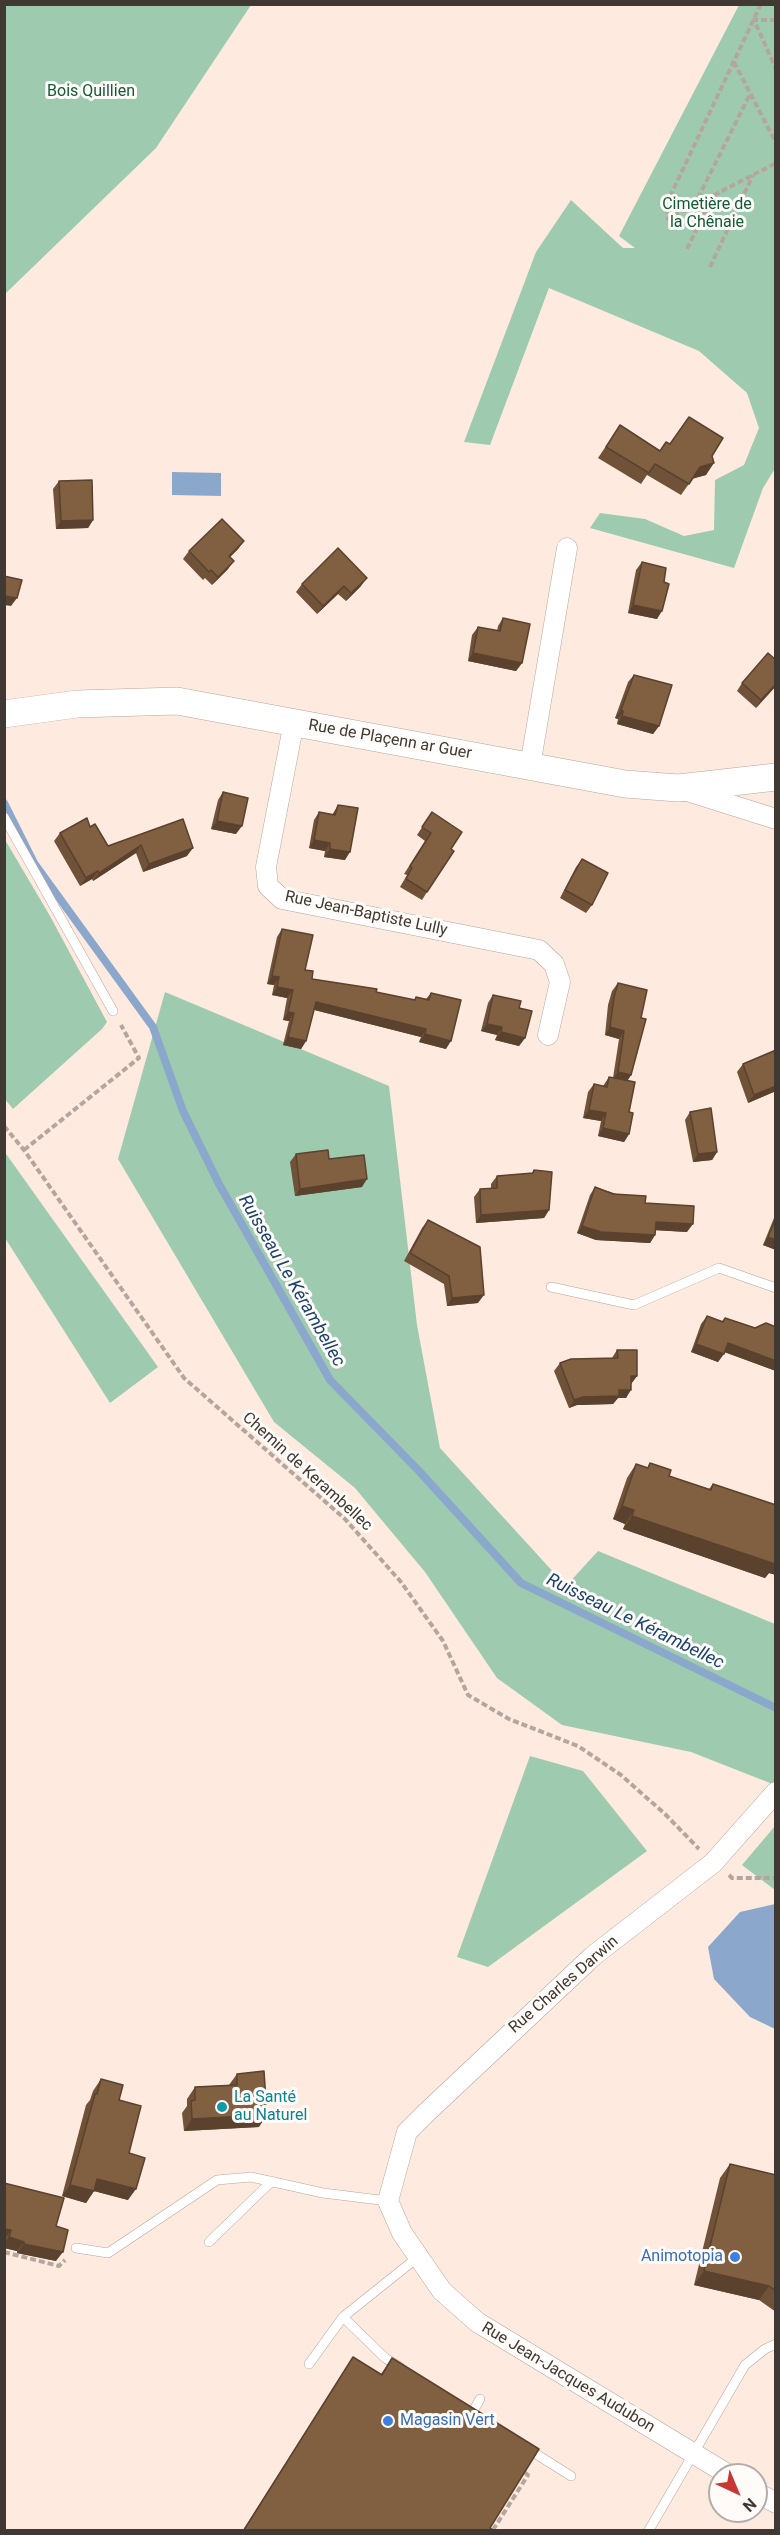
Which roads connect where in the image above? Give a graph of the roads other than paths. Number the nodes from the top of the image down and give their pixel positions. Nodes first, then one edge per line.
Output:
1 (567, 548) dead end
2 (4, 714) edge
3 (294, 722) junction
4 (530, 766) junction
5 (776, 777) edge
6 (678, 788) junction
7 (4, 817) edge
8 (776, 819) edge
9 (113, 1011) road end
10 (548, 1035) dead end
11 (551, 1287) dead end
12 (776, 1288) edge
13 (776, 1792) edge
14 (272, 2181) junction
15 (388, 2201) junction
16 (209, 2242) dead end
17 (76, 2248) road end
18 (418, 2257) junction
19 (343, 2317) junction
20 (776, 2344) edge
21 (309, 2364) dead end
22 (404, 2370) edge
23 (480, 2399) dead end
24 (462, 2407) edge
25 (472, 2413) junction
26 (482, 2419) edge
27 (522, 2445) edge
28 (694, 2454) junction
29 (709, 2463) edge
30 (571, 2476) dead end
31 (649, 2530) edge

1 - 4 street
2 - 3 main road, Rue de Plaçenn ar Guer
3 - 4 main road, Rue de Plaçenn ar Guer
3 - 10 street, Rue Jean-Baptiste Lully
4 - 6 main road, Rue de Plaçenn ar Guer
5 - 6 main road, Rue de Plaçenn ar Guer
6 - 8 street
7 - 9 lane
11 - 12 lane
13 - 15 street, Rue Charles Darwin
14 - 15 lane
14 - 16 lane
14 - 17 lane
15 - 18 street, Rue Jean-Jacques Audubon
18 - 19 lane
18 - 28 street, Rue Jean-Jacques Audubon
19 - 21 lane
19 - 22 lane
20 - 28 lane
23 - 25 lane
24 - 25 lane
25 - 26 lane
27 - 30 lane
28 - 29 street, Rue Jean-Jacques Audubon
28 - 31 lane

